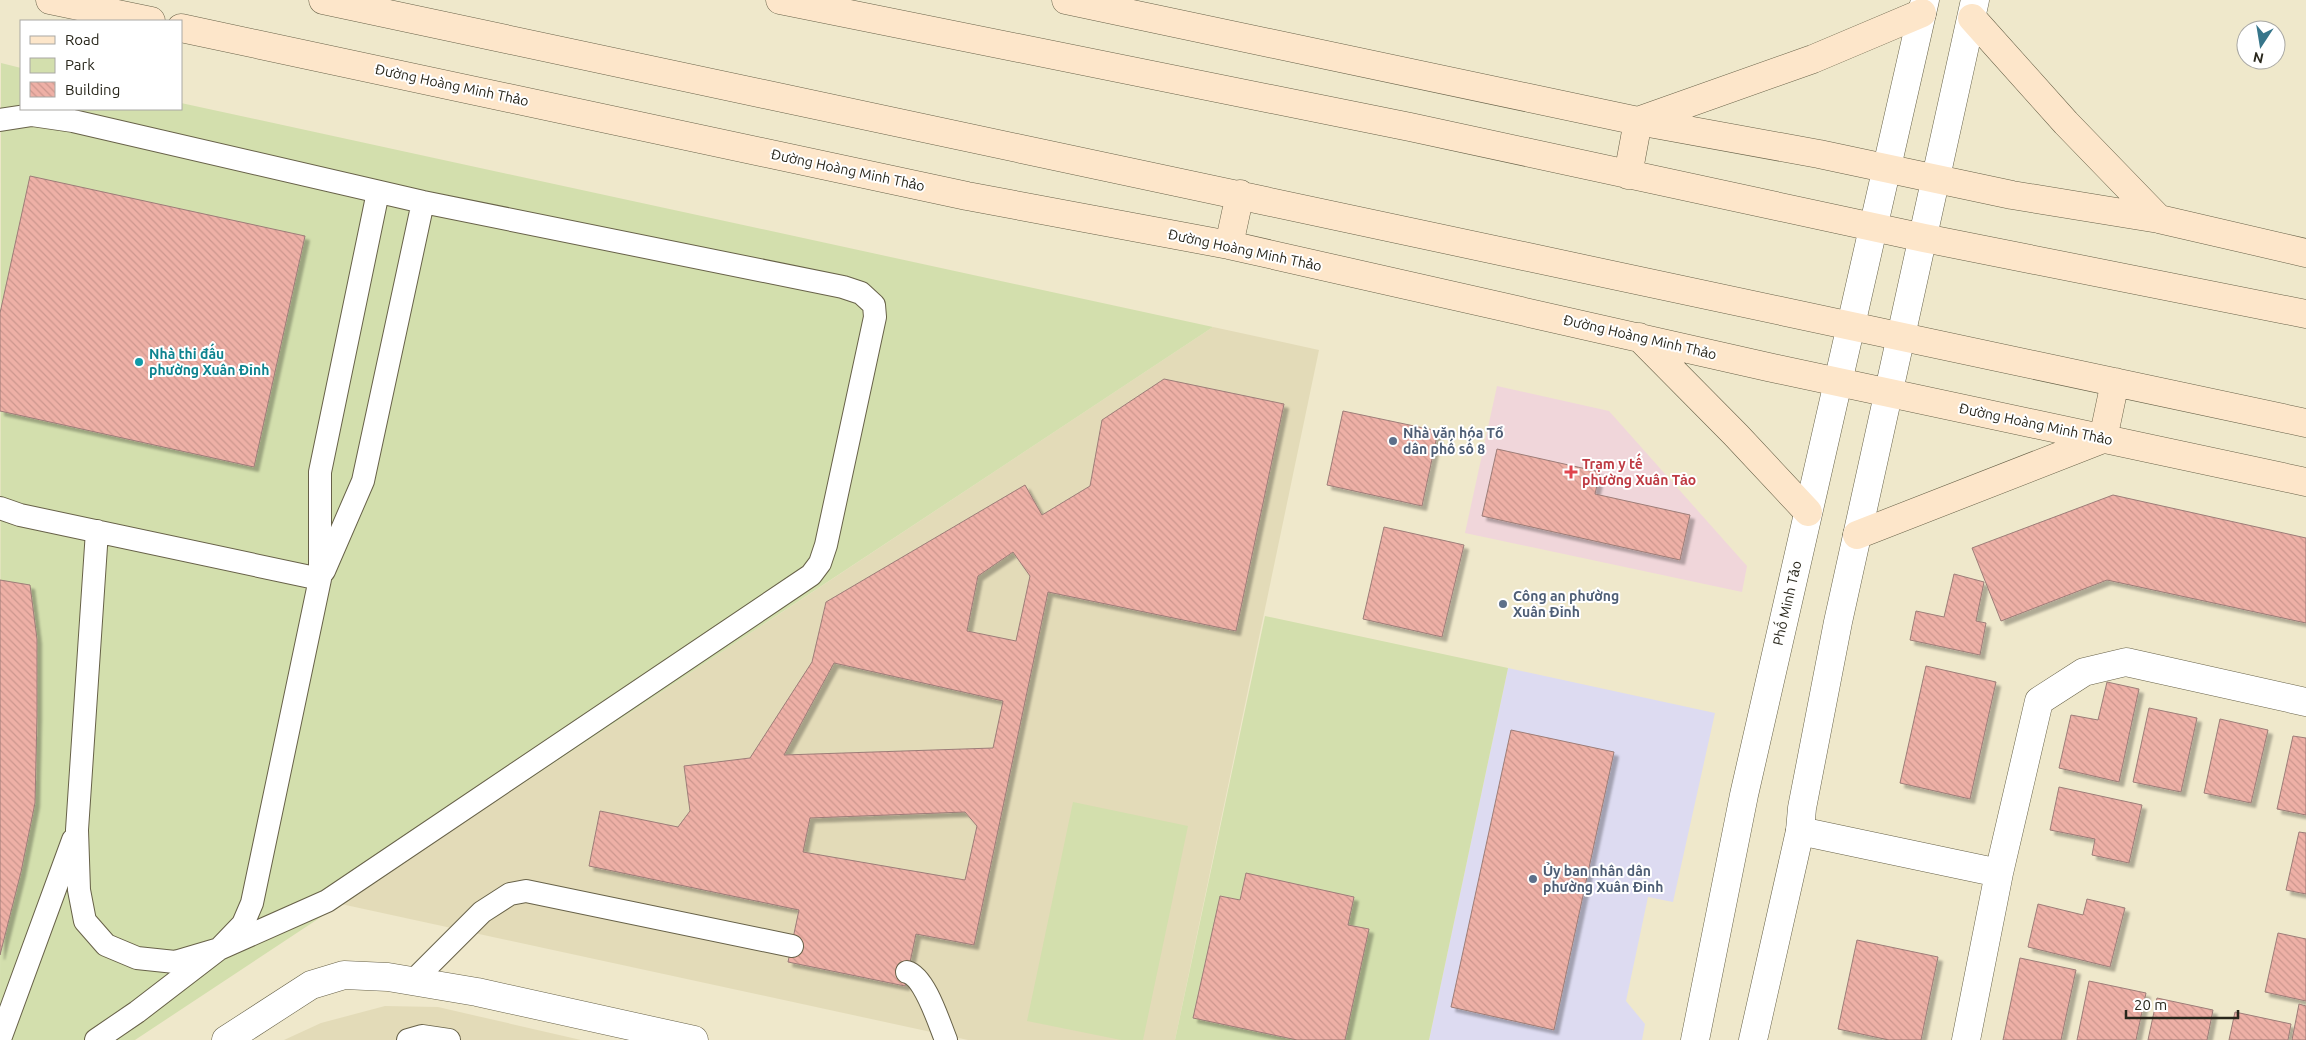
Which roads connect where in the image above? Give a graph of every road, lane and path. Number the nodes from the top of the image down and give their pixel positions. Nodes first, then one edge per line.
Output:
1 (50, 0) edge
2 (323, 0) edge
3 (780, 0) edge
4 (1066, 0) edge
5 (1924, 6) edge
6 (1974, 9) edge
7 (146, 20) edge
8 (182, 28) edge
9 (0, 120) edge
10 (1638, 121) junction
11 (1886, 168) junction
12 (1628, 175) junction
13 (1936, 178) junction
14 (378, 192) junction
15 (1240, 194) junction
16 (424, 202) junction
17 (2159, 219) junction
18 (1924, 238) junction
19 (1229, 245) junction
20 (2306, 254) edge
21 (2306, 314) edge
22 (1902, 335) junction
23 (1639, 337) junction
24 (2115, 382) junction
25 (1889, 392) junction
26 (2306, 422) edge
27 (2103, 439) junction
28 (2306, 482) edge
29 (0, 508) edge
30 (1808, 512) junction
31 (97, 530) junction
32 (1857, 535) junction
33 (320, 578) junction
34 (2306, 702) edge
35 (77, 830) junction
36 (1800, 831) junction
37 (1999, 873) junction
38 (792, 946) dead end
39 (219, 949) junction
40 (908, 972) dead end
41 (413, 981) junction
42 (623, 1032) edge
43 (0, 1039) edge
44 (96, 1040) edge
45 (226, 1040) edge
46 (408, 1040) edge
47 (449, 1040) edge
48 (694, 1040) edge
49 (946, 1040) edge
50 (1695, 1040) edge
51 (1753, 1040) edge
52 (1966, 1040) edge

1 - 7 main road
2 - 15 main road
3 - 12 main road
4 - 10 main road
5 - 10 main road
5 - 11 street, Phố Minh Tảo
6 - 13 street
6 - 17 main road
8 - 19 main road, Đường Hoàng Minh Thảo
9 - 14 lane
10 - 11 main road
10 - 12 main road
11 - 13 main road
11 - 30 street, Phố Minh Tảo
12 - 18 main road
13 - 17 main road
13 - 18 street
14 - 16 lane
14 - 33 lane
15 - 19 main road
15 - 22 main road
16 - 33 lane
16 - 39 lane
17 - 20 main road
18 - 21 main road
18 - 22 street
19 - 23 main road, Đường Hoàng Minh Thảo
22 - 24 main road
22 - 25 street
23 - 25 main road, Đường Hoàng Minh Thảo
23 - 30 main road
24 - 26 main road
24 - 27 main road
25 - 27 main road, Đường Hoàng Minh Thảo
25 - 32 street
27 - 28 main road, Đường Hoàng Minh Thảo
27 - 32 main road
29 - 31 lane
30 - 50 street, Phố Minh Tảo
31 - 33 lane
31 - 35 lane
32 - 36 street
33 - 39 lane
34 - 37 street
35 - 39 lane
35 - 43 lane
36 - 37 street
36 - 51 street
37 - 52 street
38 - 41 lane
39 - 44 lane
40 - 49 lane
41 - 42 street
41 - 45 street
42 - 48 street
46 - 47 lane

